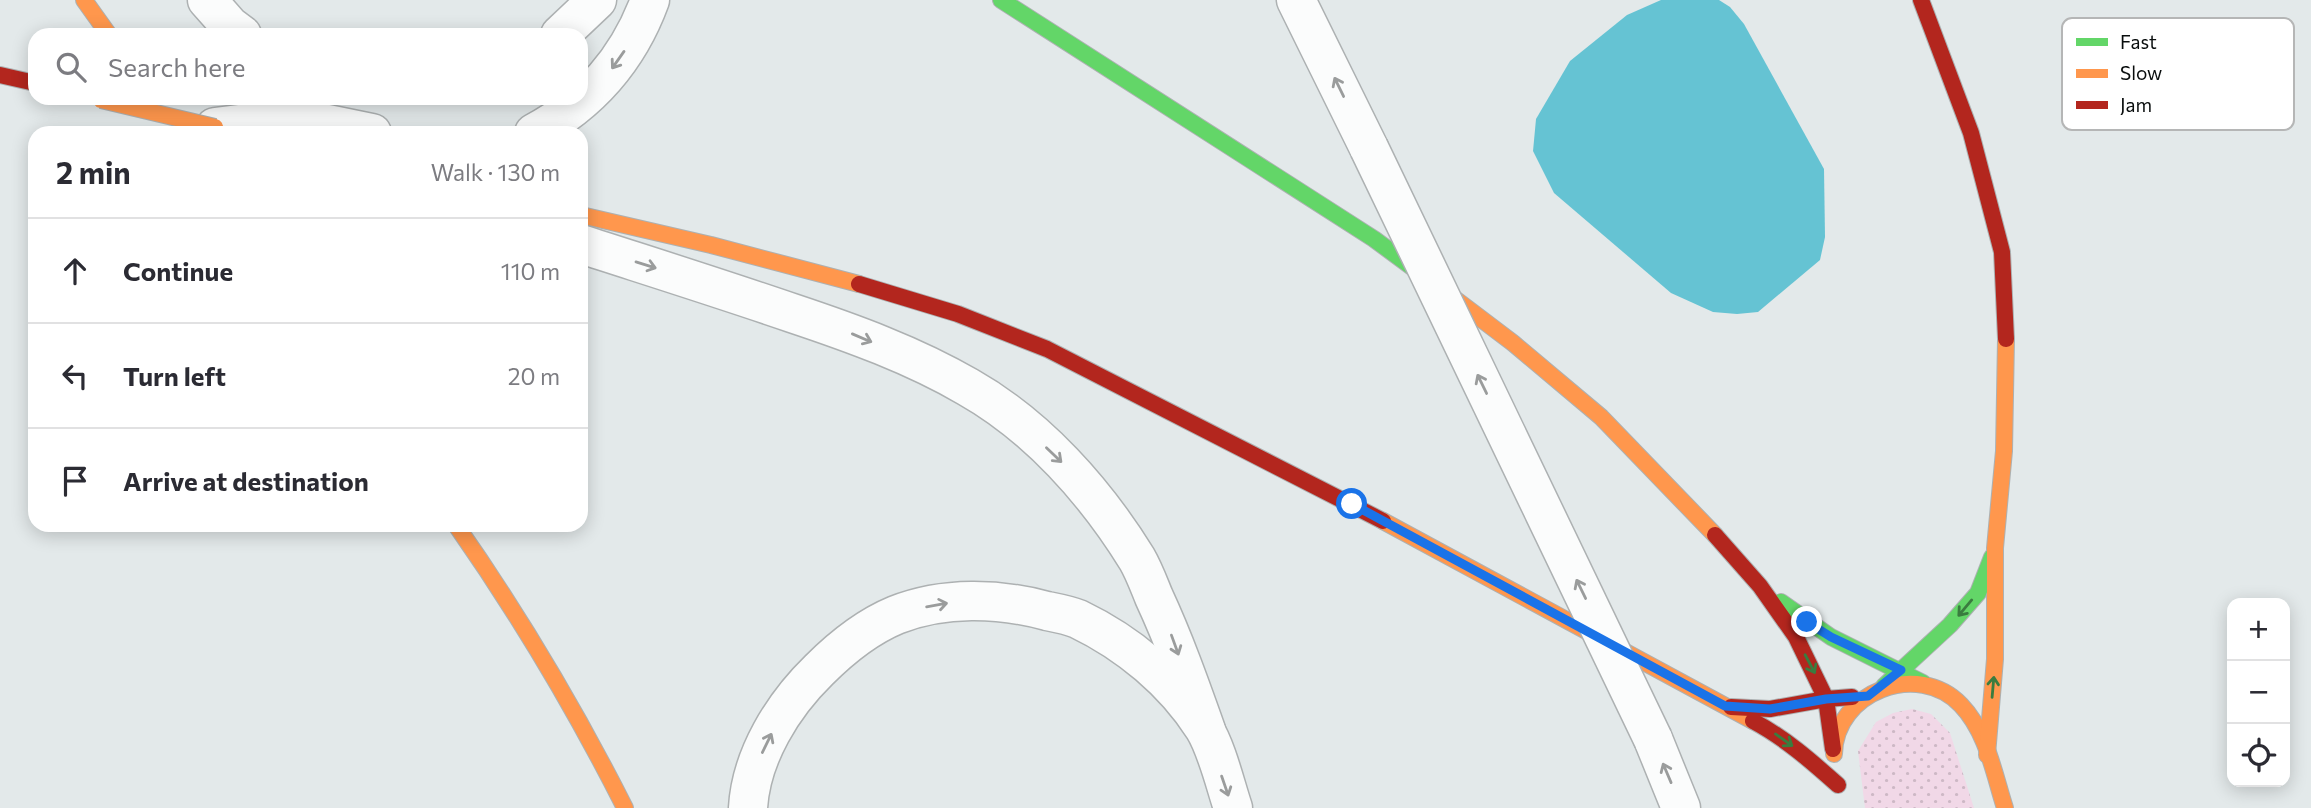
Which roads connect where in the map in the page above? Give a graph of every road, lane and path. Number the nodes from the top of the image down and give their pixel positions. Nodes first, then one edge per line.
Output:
1 (84, 0) edge
2 (207, 0) edge
3 (597, 0) edge
4 (649, 0) edge
5 (1000, 0) edge
6 (1032, 0) edge
7 (1296, 0) edge
8 (1921, 0) edge
9 (104, 28) edge
10 (233, 28) edge
11 (568, 28) edge
12 (0, 75) edge
13 (28, 81) edge
14 (1132, 85) junction
15 (588, 96) edge
16 (123, 105) edge
17 (159, 105) edge
18 (579, 105) edge
19 (173, 126) edge
20 (210, 126) edge
21 (248, 126) edge
22 (338, 126) edge
23 (545, 126) edge
24 (588, 217) edge
25 (588, 246) edge
26 (461, 532) edge
27 (1996, 548) junction
28 (1760, 586) junction
29 (1901, 670) junction
30 (1923, 683) junction
31 (1875, 692) junction
32 (1826, 699) junction
33 (1725, 706) junction
34 (1206, 730) junction
35 (1833, 749) junction
36 (1987, 755) junction
37 (625, 808) edge
38 (748, 808) edge
39 (1233, 808) edge
40 (1681, 808) edge
41 (2005, 808) edge

1 - 9 main road
2 - 10 street
3 - 11 street
4 -> 15 street
5 - 14 main road
6 - 14 street
40 -> 7 street, bridge
8 - 27 main road
12 - 13 main road
14 - 28 main road
16 - 20 main road, bridge
17 - 19 main road
18 -> 23 street
21 - 22 street
24 - 33 main road
25 -> 34 street
26 - 37 main road
27 -> 29 main road
36 -> 27 main road
28 - 29 main road
28 -> 32 main road
29 - 30 main road
29 - 31 main road
30 - 31 main road
30 - 36 main road
31 - 32 main road
31 - 35 main road
32 - 33 main road
32 - 35 main road
33 -> 35 main road
38 -> 34 street
34 -> 39 street
36 - 41 main road

